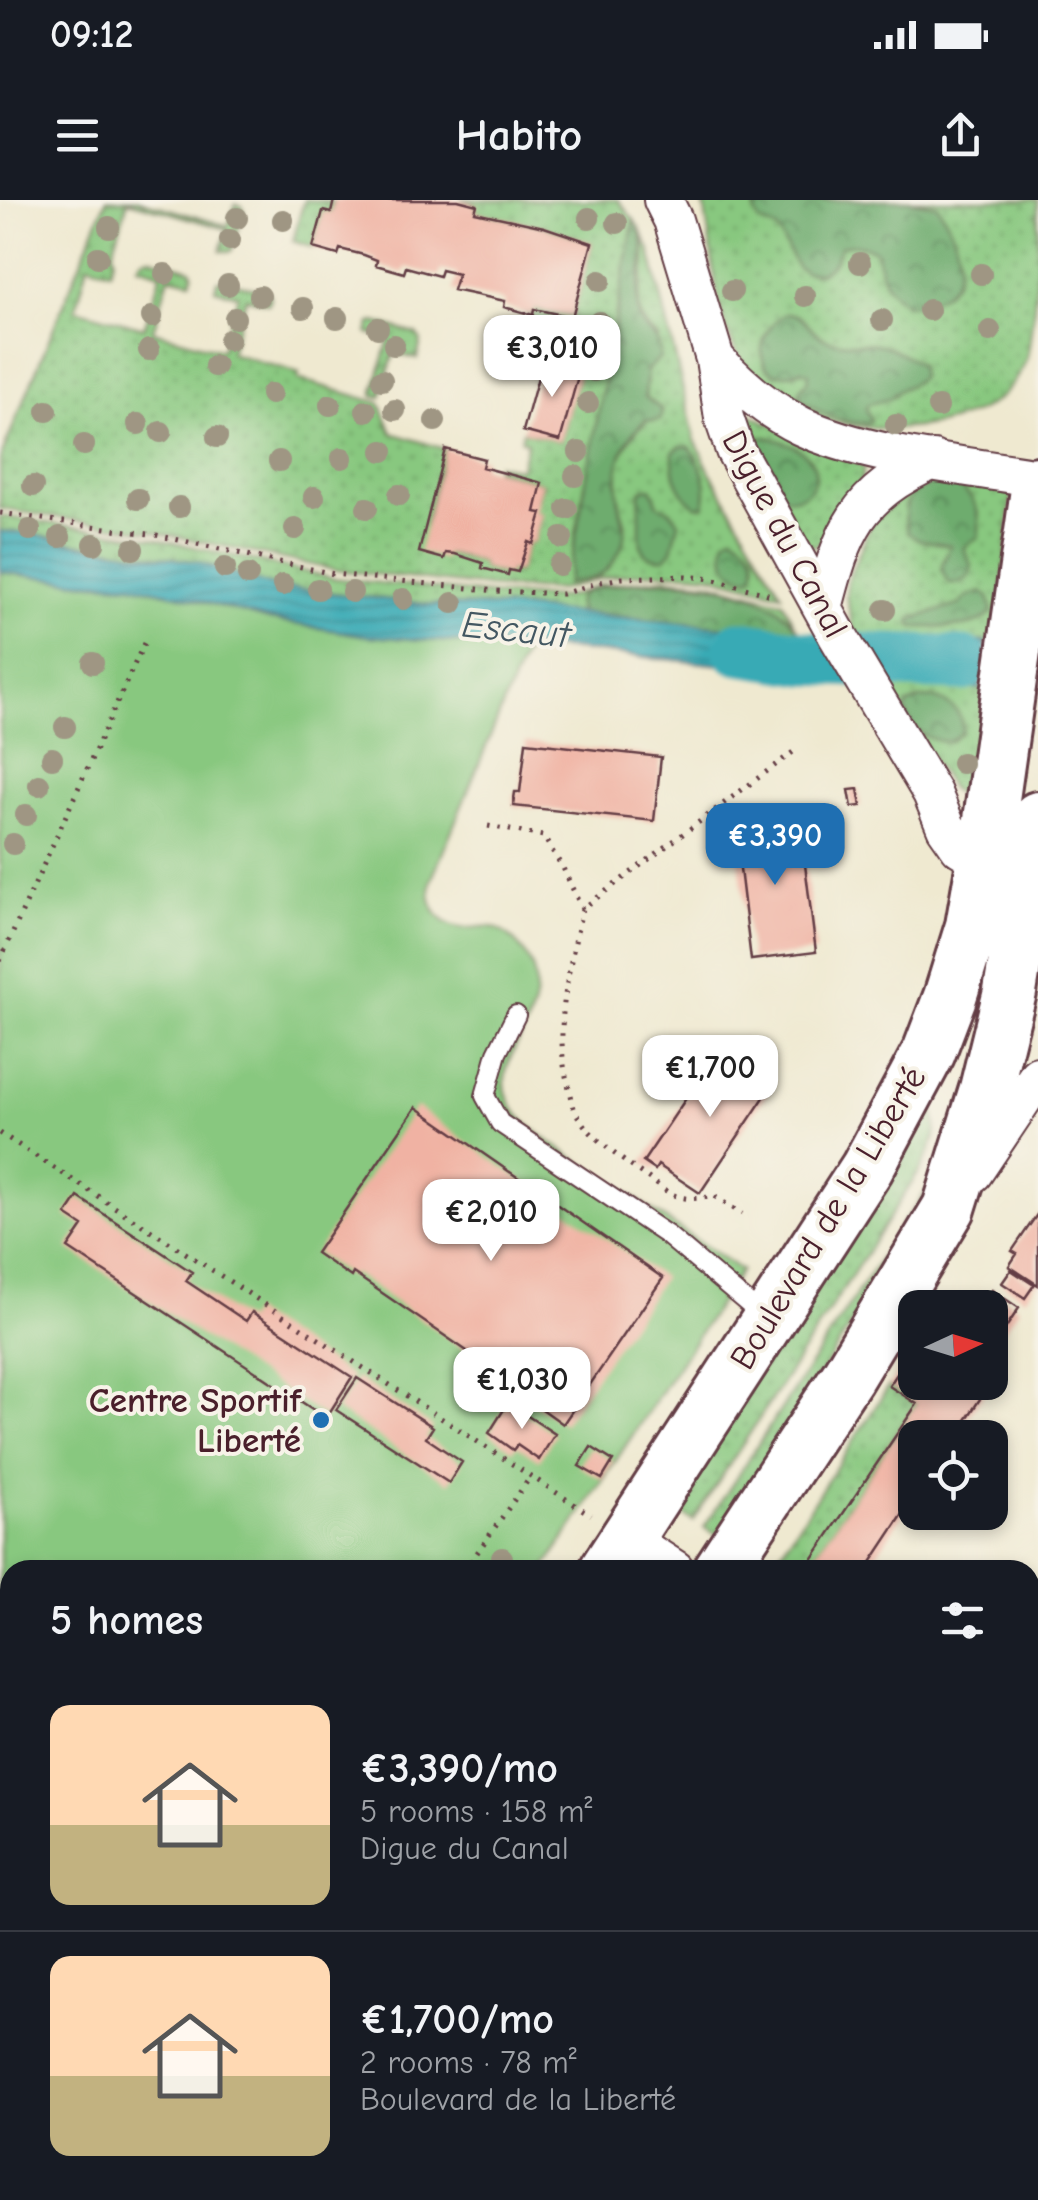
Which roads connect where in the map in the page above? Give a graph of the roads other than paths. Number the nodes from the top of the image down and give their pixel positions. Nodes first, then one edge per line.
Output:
1 (663, 200) edge
2 (715, 360) junction
3 (934, 460) junction
4 (1038, 480) edge
5 (830, 622) junction
6 (1016, 840) edge
7 (516, 1015) dead end
8 (1037, 1079) edge
9 (949, 1208) junction
10 (768, 1320) junction
11 (616, 1554) edge
12 (727, 1560) edge

1 - 2 street, Digue du Canal
2 - 3 street
2 - 5 street, Digue du Canal
3 - 4 street
3 - 5 street
4 - 6 main road, Boulevard de la Liberté
5 - 6 street, Digue du Canal
6 - 9 main road, Boulevard de la Liberté
6 - 10 main road, Boulevard de la Liberté
7 - 10 lane
8 - 9 street
9 - 12 main road, Boulevard de la Liberté
10 - 11 main road, Boulevard de la Liberté

